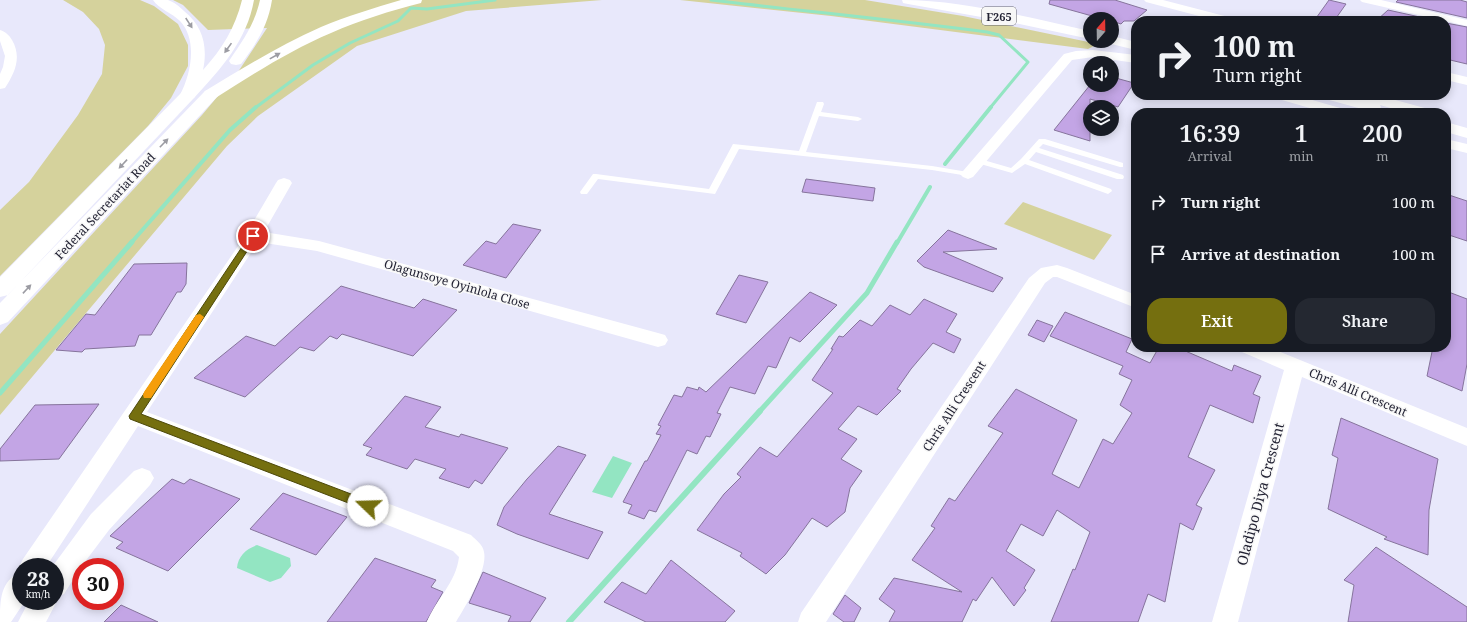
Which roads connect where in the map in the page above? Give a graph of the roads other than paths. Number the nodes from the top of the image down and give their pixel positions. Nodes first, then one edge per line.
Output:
1 (159, 0) edge
2 (248, 0) edge
3 (266, 0) edge
4 (416, 0) edge
5 (908, 0) edge
6 (946, 0) edge
7 (1150, 0) edge
8 (1366, 0) edge
9 (1174, 3) edge
10 (1216, 16) edge
11 (1436, 16) edge
12 (1451, 19) edge
13 (1467, 23) edge
14 (1083, 27) edge
15 (0, 34) edge
16 (1083, 34) edge
17 (1119, 34) edge
18 (1131, 37) edge
19 (1119, 42) edge
20 (1131, 45) edge
21 (1131, 58) edge
22 (200, 77) junction
23 (1451, 77) edge
24 (1467, 81) edge
25 (0, 85) edge
26 (211, 94) junction
27 (1297, 100) edge
28 (1346, 100) edge
29 (1378, 100) edge
30 (820, 104) dead end
31 (1325, 108) edge
32 (1376, 108) edge
33 (1407, 108) edge
34 (817, 114) junction
35 (858, 119) dead end
36 (1451, 119) edge
37 (1467, 124) edge
38 (1451, 129) edge
39 (1467, 133) edge
40 (1451, 144) edge
41 (1034, 149) junction
42 (1467, 149) edge
43 (802, 153) junction
44 (980, 161) junction
45 (1024, 161) junction
46 (1120, 165) dead end
47 (968, 174) joint
48 (1120, 177) dead end
49 (284, 183) dead end
50 (1108, 191) dead end
51 (584, 192) dead end
52 (253, 236) junction
53 (1, 289) edge
54 (1131, 300) edge
55 (0, 318) edge
56 (658, 340) dead end
57 (1261, 352) edge
58 (1295, 366) junction
59 (134, 416) junction
60 (1467, 437) edge
61 (142, 478) dead end
62 (38, 558) edge
63 (64, 572) edge
64 (12, 597) edge
65 (38, 610) edge
66 (0, 615) edge
67 (31, 622) edge
68 (440, 622) edge
69 (811, 622) edge
70 (1225, 622) edge

1 -> 22 main road
2 -> 22 main road
3 - 26 main road
26 -> 4 main road
5 - 16 main road, F265
6 - 14 main road, F265
7 - 9 street
8 - 11 street
9 - 10 street
12 - 13 street
15 - 25 street
17 - 18 main road
19 - 20 main road
21 - 44 street
22 -> 53 main road, Federal Secretariat Road
23 - 24 street
55 -> 26 main road, Federal Secretariat Road
27 - 31 street
28 - 32 main road
29 - 33 main road
30 - 34 lane
34 - 35 lane
34 - 43 lane
36 - 37 main road
38 - 39 main road
40 - 42 street
41 - 45 lane
41 - 46 lane
41 - 48 lane
43 - 47 lane
43 - 51 lane
44 - 45 lane
44 - 47 street
45 - 50 lane
49 - 52 street
52 - 56 street, Olagunsoye Oyinlola Close
52 - 59 street
54 - 69 street, Chris Alli Crescent
57 - 58 street, Chris Alli Crescent
58 - 60 street, Chris Alli Crescent
58 - 70 street, Oladipo Diya Crescent
59 - 62 street
59 - 68 street
61 - 63 street
64 - 66 street
65 - 67 street

